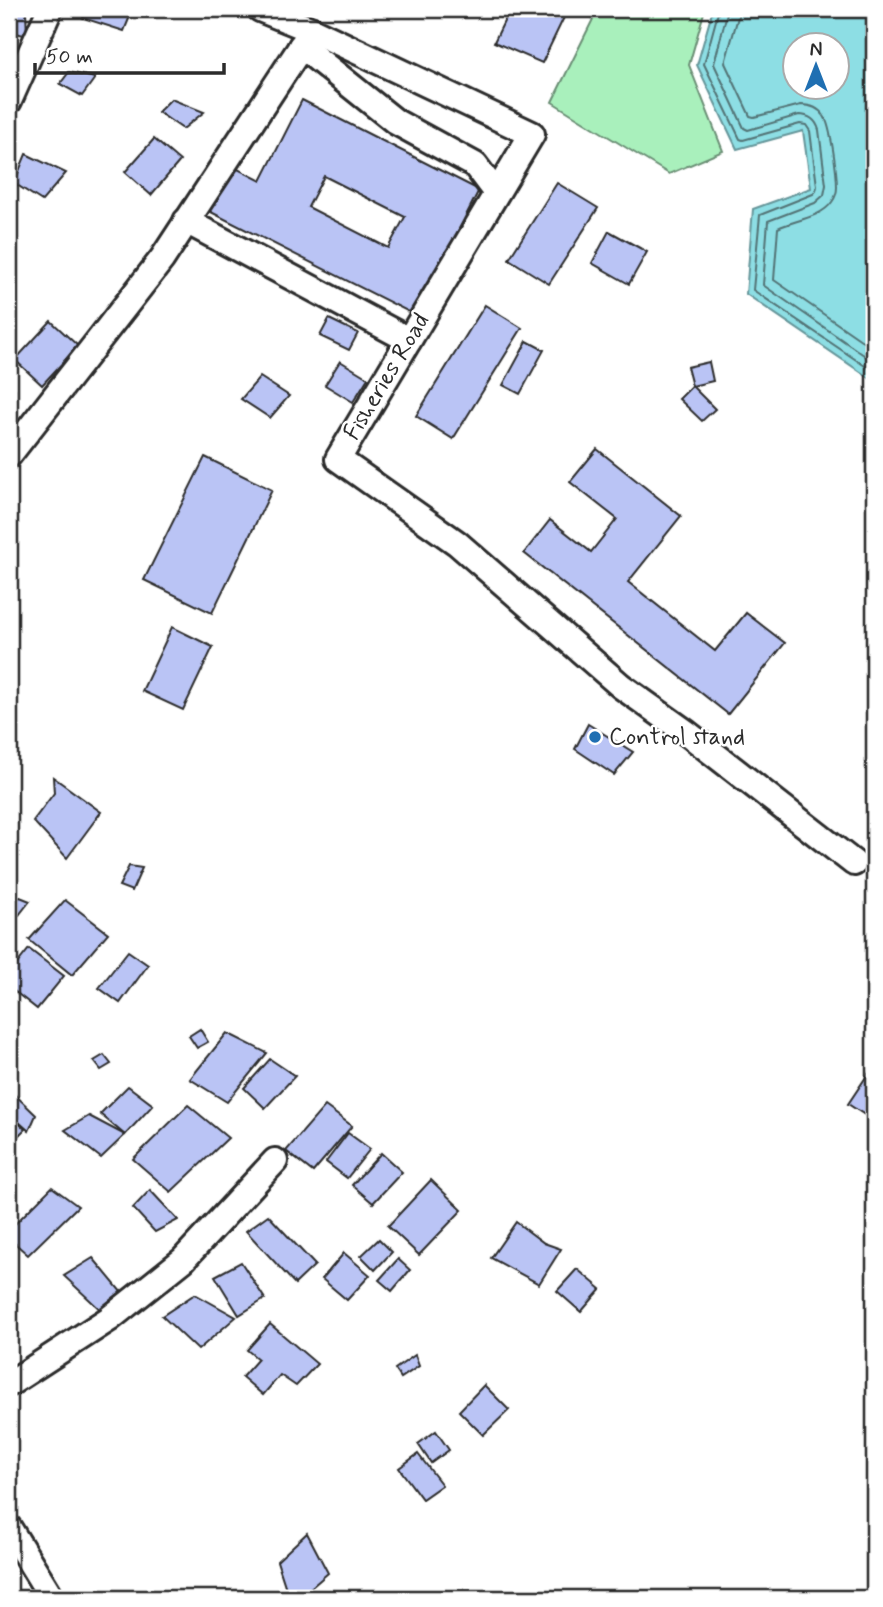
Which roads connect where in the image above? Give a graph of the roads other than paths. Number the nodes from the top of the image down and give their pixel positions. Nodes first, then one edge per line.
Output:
1 (50, 9) edge
2 (260, 9) edge
3 (306, 38) junction
4 (9, 101) edge
5 (496, 193) junction
6 (186, 221) junction
7 (410, 340) junction
8 (9, 455) edge
9 (855, 863) dead end
10 (275, 1161) dead end
11 (9, 1384) edge
12 (9, 1528) edge
13 (52, 1598) edge

1 - 4 street
2 - 3 street, Fisheries Road
3 - 5 street
3 - 5 street, Fisheries Road
3 - 6 street
5 - 7 street, Fisheries Road
6 - 7 street
6 - 8 street
7 - 9 street, Fisheries Road
10 - 11 street
12 - 13 street

